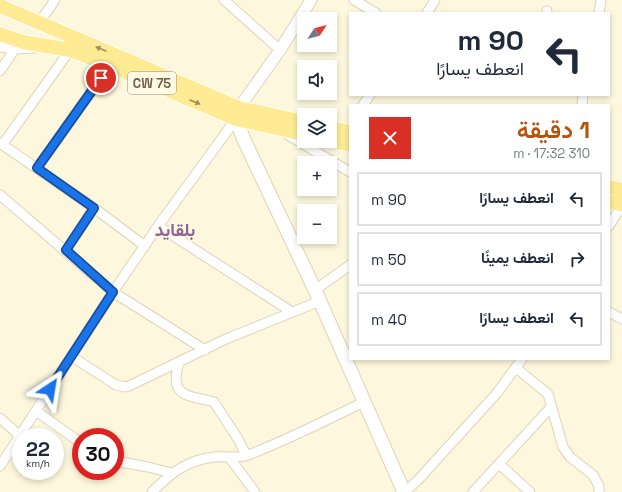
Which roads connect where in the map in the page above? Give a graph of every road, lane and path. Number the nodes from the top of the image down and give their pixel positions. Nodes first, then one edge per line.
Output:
1 (55, 0) edge
2 (224, 0) edge
3 (311, 0) edge
4 (354, 0) edge
5 (435, 0) edge
6 (601, 0) edge
7 (0, 6) edge
8 (374, 12) edge
9 (428, 12) edge
10 (599, 12) edge
11 (39, 23) junction
12 (0, 34) edge
13 (74, 45) junction
14 (0, 47) edge
15 (43, 47) junction
16 (15, 49) junction
17 (280, 50) junction
18 (110, 65) junction
19 (0, 71) edge
20 (238, 114) junction
21 (273, 122) junction
22 (297, 122) edge
23 (337, 129) edge
24 (297, 131) edge
25 (349, 132) edge
26 (337, 141) edge
27 (1, 144) edge
28 (349, 144) edge
29 (37, 168) junction
30 (349, 171) edge
31 (610, 187) edge
32 (622, 190) edge
33 (0, 195) edge
34 (610, 202) edge
35 (622, 205) edge
36 (94, 208) junction
37 (610, 224) edge
38 (158, 226) junction
39 (145, 246) junction
40 (66, 250) junction
41 (349, 266) edge
42 (113, 292) junction
43 (317, 295) junction
44 (292, 312) junction
45 (610, 313) edge
46 (622, 319) edge
47 (204, 350) junction
48 (71, 356) junction
49 (521, 360) edge
50 (179, 362) junction
51 (516, 368) junction
52 (364, 402) junction
53 (552, 406) junction
54 (36, 411) junction
55 (0, 418) edge
56 (25, 428) edge
57 (12, 429) edge
58 (72, 437) edge
59 (12, 448) edge
60 (246, 456) junction
61 (229, 457) junction
62 (124, 463) edge
63 (499, 464) junction
64 (0, 466) edge
65 (172, 473) junction
66 (152, 492) edge
67 (254, 492) edge
68 (405, 492) edge
69 (473, 492) edge
70 (530, 492) edge
71 (599, 492) edge

1 - 11 street
2 - 17 street
3 - 17 street
4 - 8 street
5 - 9 street
6 - 10 street
7 - 11 main road, CW 75
11 - 13 main road, CW 75
12 - 15 main road, CW 75
13 - 15 main road, CW 75
13 - 18 main road, CW 75
20 -> 13 main road, CW 75
13 - 27 street
14 - 16 street
15 - 16 street
16 - 19 street
17 - 20 street
18 -> 20 main road, CW 75
18 - 29 street
20 - 21 main road, CW 75
20 - 38 street
20 - 43 main road
21 - 22 main road, CW 75
21 - 24 main road, CW 75
21 - 30 street
23 - 25 main road
26 - 28 main road
27 - 29 street
29 - 36 street
31 - 32 main road
33 - 40 street
34 - 35 main road
35 - 37 street
36 - 39 street
36 - 40 street
38 - 39 street
38 - 44 street
39 - 42 street
40 - 42 street
41 - 43 street
42 - 47 street
42 - 48 street
43 - 44 street
43 - 52 main road
44 - 47 street
45 - 46 street
47 - 50 street
48 - 50 street
48 - 54 street
49 - 51 street
50 - 60 street
51 - 53 street
51 - 68 street
52 - 60 street
52 - 68 main road
53 - 63 street
53 - 71 street
54 - 56 street
54 - 58 street
55 - 57 street
59 - 64 street
60 - 61 street
61 - 65 street
61 - 67 street
62 - 65 street
63 - 69 street
63 - 70 street
65 - 66 street

